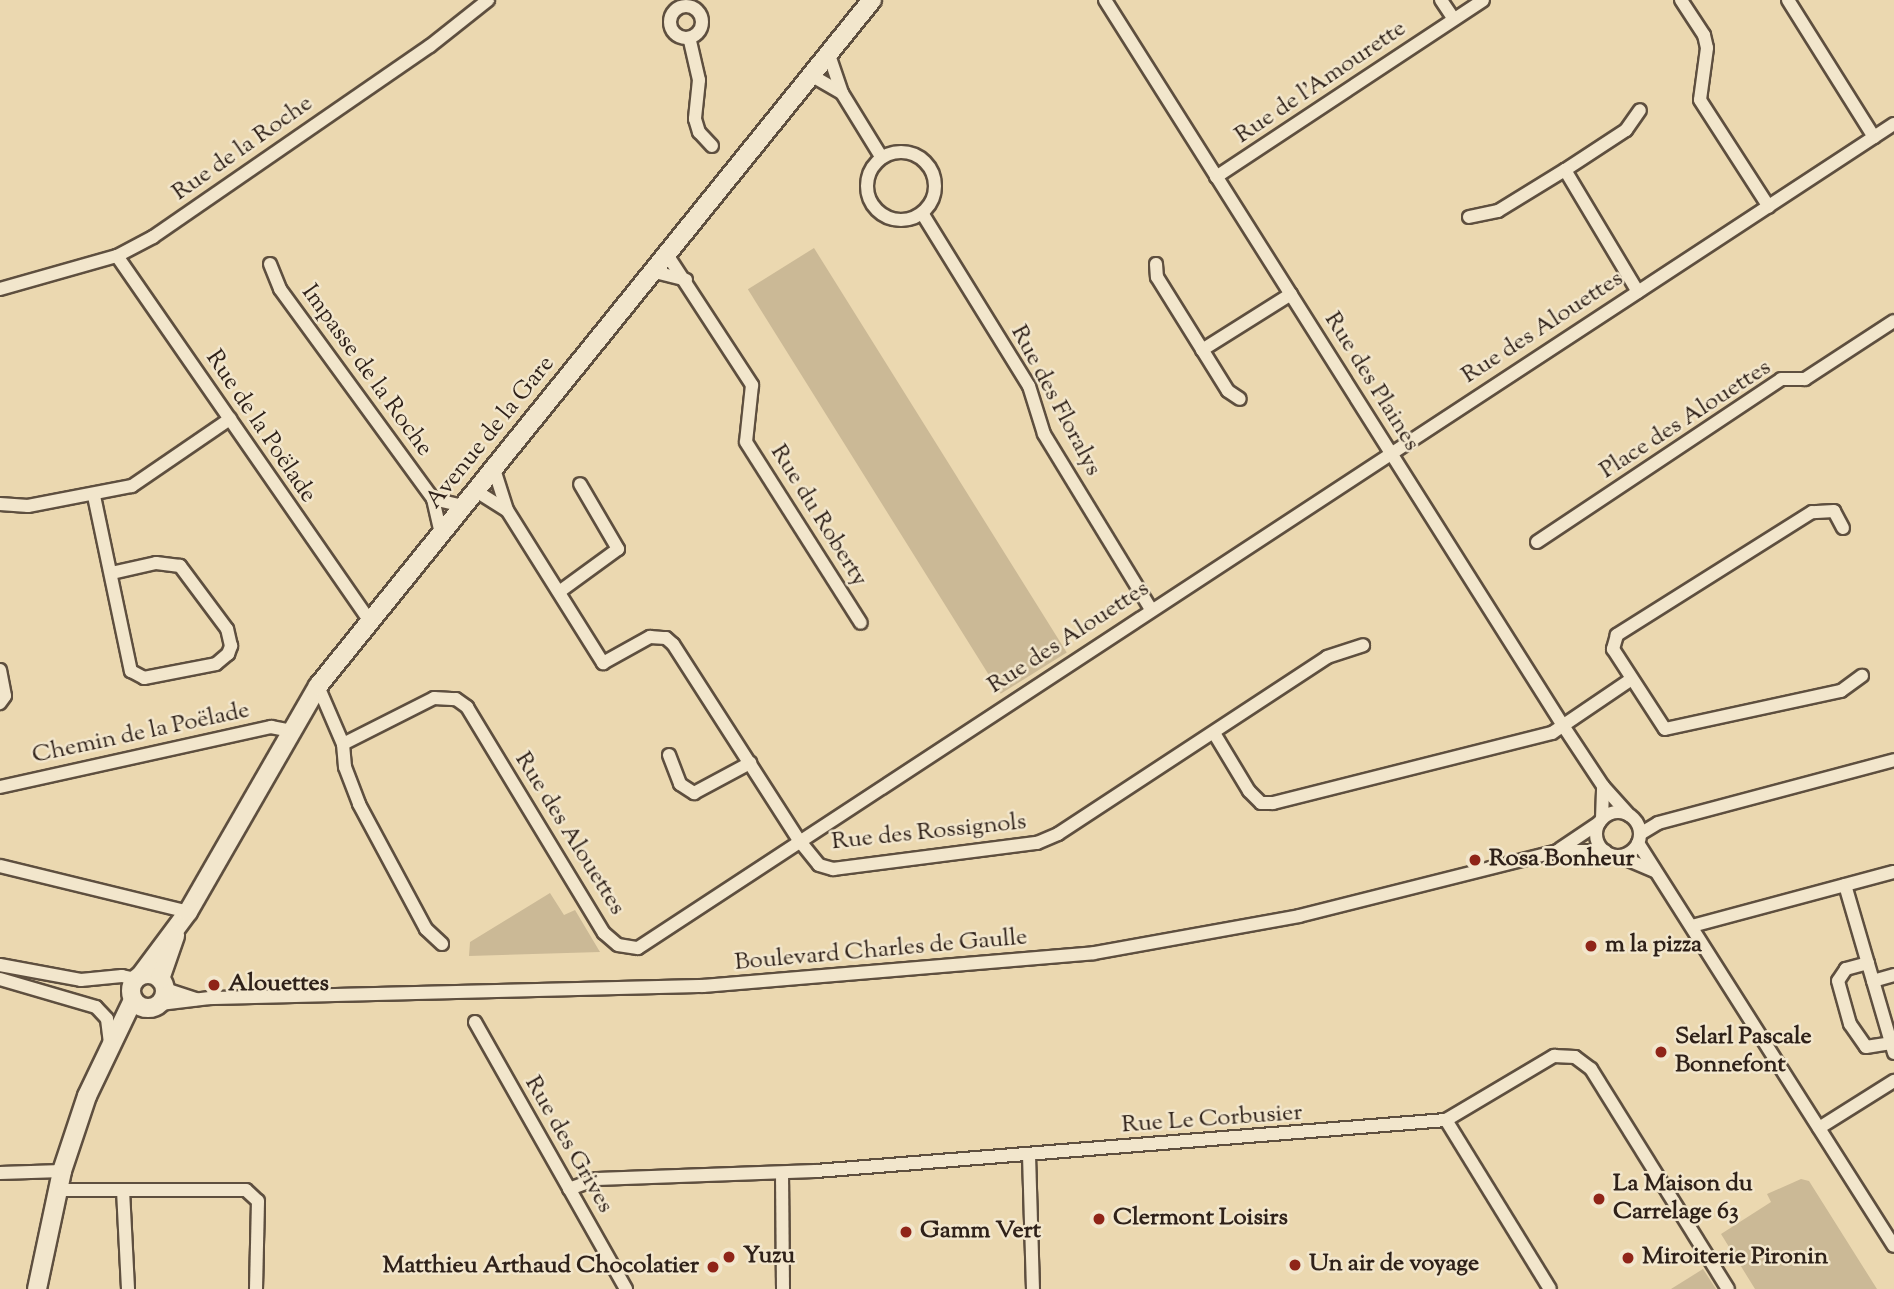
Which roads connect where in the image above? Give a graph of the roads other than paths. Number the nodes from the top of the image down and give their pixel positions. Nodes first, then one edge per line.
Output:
1 (488, 0) edge
2 (872, 0) edge
3 (1105, 0) edge
4 (1441, 0) edge
5 (1483, 0) edge
6 (1681, 0) edge
7 (1787, 0) edge
8 (1454, 19) junction
9 (690, 41) dead end
10 (828, 52) junction
11 (809, 74) junction
12 (842, 93) junction
13 (1640, 110) dead end
14 (1894, 124) edge
15 (1874, 137) junction
16 (712, 146) dead end
17 (882, 158) junction
18 (1565, 170) junction
19 (1216, 177) junction
20 (1769, 207) junction
21 (922, 213) junction
22 (1469, 216) dead end
23 (666, 253) junction
24 (117, 256) junction
25 (270, 264) dead end
26 (1156, 264) dead end
27 (651, 271) junction
28 (686, 280) junction
29 (0, 289) edge
30 (1638, 292) junction
31 (1290, 294) junction
32 (1894, 321) edge
33 (1202, 350) junction
34 (1240, 399) dead end
35 (230, 419) junction
36 (1392, 455) junction
37 (495, 469) junction
38 (580, 484) dead end
39 (477, 491) junction
40 (94, 496) junction
41 (433, 499) junction
42 (0, 504) edge
43 (463, 506) junction
44 (508, 510) junction
45 (1843, 528) dead end
46 (441, 534) junction
47 (1537, 542) dead end
48 (112, 573) junction
49 (559, 592) junction
50 (1152, 609) junction
51 (370, 621) junction
52 (861, 623) dead end
53 (1363, 645) dead end
54 (0, 670) edge
55 (1863, 676) dead end
56 (1630, 680) junction
57 (318, 686) junction
58 (0, 703) edge
59 (1562, 724) junction
60 (292, 731) junction
61 (1214, 733) junction
62 (343, 744) junction
63 (669, 755) dead end
64 (1894, 760) edge
65 (750, 763) junction
66 (0, 786) edge
67 (1603, 786) junction
68 (1601, 821) junction
69 (1636, 829) junction
70 (798, 839) junction
71 (1557, 851) junction
72 (1605, 851) junction
73 (1619, 856) junction
74 (0, 866) edge
75 (1655, 871) junction
76 (1894, 872) edge
77 (1845, 885) junction
78 (185, 916) junction
79 (1692, 926) junction
80 (442, 944) dead end
81 (1868, 963) junction
82 (0, 965) edge
83 (1894, 975) edge
84 (138, 977) junction
85 (0, 979) edge
86 (1873, 981) junction
87 (153, 996) junction
88 (475, 1022) dead end
89 (109, 1048) junction
90 (1892, 1048) edge
91 (1894, 1081) edge
92 (1446, 1120) junction
93 (1819, 1128) junction
94 (1029, 1155) junction
95 (62, 1171) junction
96 (0, 1173) edge
97 (782, 1173) junction
98 (569, 1189) junction
99 (57, 1190) junction
100 (123, 1190) junction
101 (1894, 1246) edge
102 (786, 1267) junction
103 (37, 1289) edge
104 (128, 1289) edge
105 (256, 1289) edge
106 (626, 1289) edge
107 (783, 1289) edge
108 (791, 1289) edge
109 (1032, 1289) edge
110 (1550, 1289) edge
111 (1728, 1289) edge

1 - 24 street, Rue de la Roche
2 - 10 street, Avenue de la Gare
3 - 19 street, Rue des Plaines
4 - 8 street
5 - 8 street, Rue de l'Amourette
6 - 20 street
7 - 15 street
8 - 19 street, Rue de l'Amourette
9 - 16 street
10 - 11 street, Avenue de la Gare
10 - 12 street
11 - 12 street
11 - 23 street, Avenue de la Gare
12 - 17 street
13 - 18 street
14 - 15 street, Rue des Alouettes
15 - 20 street, Rue des Alouettes
17 - 21 street
17 - 21 street
18 - 22 street
18 - 30 street
19 - 31 street, Rue des Plaines
20 - 30 street, Rue des Alouettes
21 - 50 street, Rue des Floralys
23 - 27 street, Avenue de la Gare
23 - 28 street, Rue du Roberty
24 - 29 street, Rue de la Roche
24 - 35 street, Rue de la Poëlade
25 - 41 street, Impasse de la Roche
26 - 33 street
27 - 28 street
27 - 37 street, Avenue de la Gare
28 - 52 street, Rue du Roberty
30 - 36 street, Rue des Alouettes
31 - 33 street
31 - 36 street, Rue des Plaines
32 - 47 street, Place des Alouettes
33 - 34 street
35 - 40 street
35 - 51 street, Rue de la Poëlade
36 - 50 street, Rue des Alouettes
36 - 59 street, Rue des Plaines
37 - 39 street, Avenue de la Gare
37 - 44 street
38 - 49 street
39 - 43 street, Avenue de la Gare
39 - 44 street
40 - 42 street
40 - 48 street
41 - 43 street
41 - 46 street, Impasse de la Roche
43 - 46 street, Avenue de la Gare
44 - 49 street
45 - 56 street
46 - 51 street, Avenue de la Gare
48 - 48 street
49 - 65 street, Rue des Rossignols
50 - 70 street, Rue des Alouettes
51 - 57 street, Avenue de la Gare
53 - 61 street, Rue des Rossignols
54 - 58 street
55 - 56 street
56 - 59 street
57 - 60 street, Avenue de la Gare
57 - 62 street
59 - 61 street
59 - 67 street, Rue des Plaines
60 - 66 street, Chemin de la Poëlade
60 - 78 street, Avenue de la Gare
61 - 70 street, Rue des Rossignols
62 - 70 street, Rue des Alouettes
62 - 80 street
63 - 65 street
64 - 69 street
65 - 70 street, Rue des Rossignols
67 - 68 street
67 - 69 street, Rue des Plaines
68 - 69 street
68 - 71 street, Boulevard Charles de Gaulle
68 - 72 street
69 - 73 street
69 - 75 street, Rue des Plaines
71 - 72 street, Boulevard Charles de Gaulle
71 - 87 street, Boulevard Charles de Gaulle
72 - 73 street
73 - 75 street
74 - 78 street
75 - 79 street, Rue des Plaines
76 - 77 street
77 - 79 street
77 - 81 street
78 - 84 street, Avenue de la Gare
78 - 87 street, Avenue de la Gare
79 - 93 street, Rue des Plaines
81 - 86 street
81 - 90 street
82 - 84 street
83 - 86 street
84 - 87 street
84 - 87 street
85 - 89 street
86 - 90 street
87 - 89 street, Avenue de la Gare
88 - 98 street, Rue des Grives
89 - 95 street, Avenue de la Gare
91 - 93 street
92 - 94 street, Rue Le Corbusier
92 - 110 street
92 - 111 street
93 - 101 street, Rue des Plaines
94 - 97 street, Rue Le Corbusier
94 - 109 street
95 - 96 street
95 - 99 street, Avenue de la Gare
97 - 98 street, Rue Le Corbusier
97 - 102 street
98 - 106 street, Rue des Grives
99 - 100 street
99 - 103 street, Avenue de la Gare
100 - 104 street
100 - 105 street
102 - 107 street
102 - 108 street

